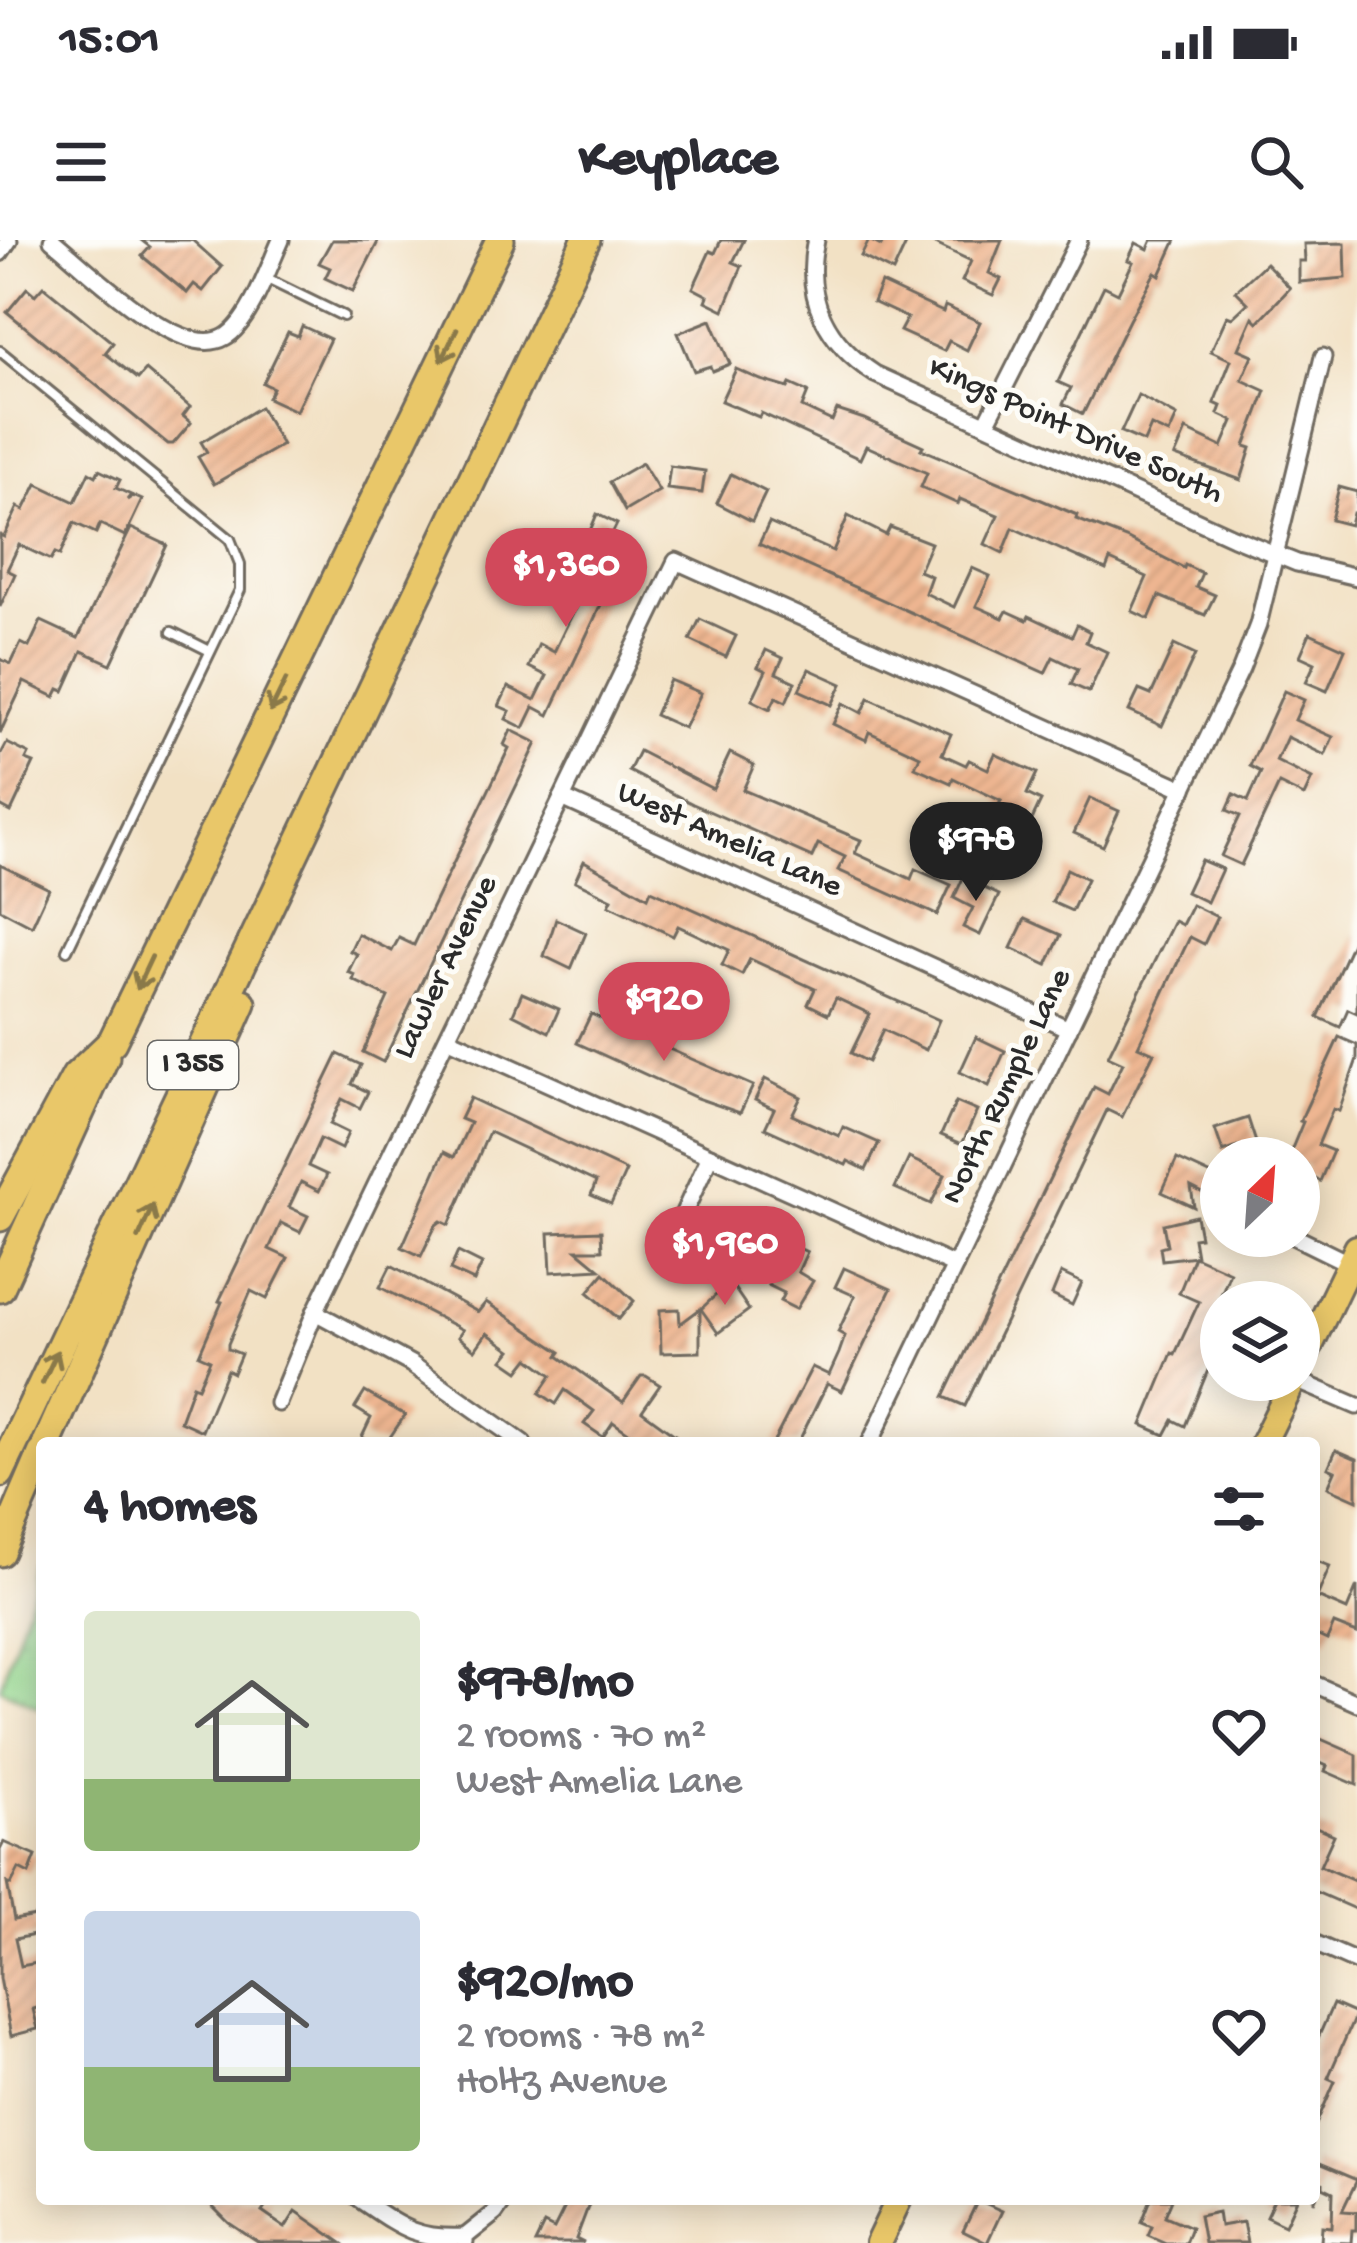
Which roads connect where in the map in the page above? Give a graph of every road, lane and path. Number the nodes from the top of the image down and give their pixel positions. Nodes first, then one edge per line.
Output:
1 (9, 240) edge
2 (52, 240) edge
3 (281, 240) edge
4 (500, 240) edge
5 (586, 240) edge
6 (816, 240) edge
7 (1078, 240) edge
8 (0, 253) edge
9 (263, 278) junction
10 (817, 312) junction
11 (343, 316) dead end
12 (796, 316) dead end
13 (0, 351) edge
14 (1323, 357) dead end
15 (986, 424) junction
16 (1276, 554) junction
17 (1357, 577) edge
18 (172, 632) dead end
19 (210, 651) junction
20 (386, 658) junction
21 (1184, 789) junction
22 (562, 798) junction
23 (67, 950) dead end
24 (1069, 1029) junction
25 (447, 1038) junction
26 (112, 1042) junction
27 (710, 1156) junction
28 (0, 1217) edge
29 (1320, 1245) edge
30 (665, 1254) dead end
31 (1353, 1256) edge
32 (955, 1266) junction
33 (0, 1288) edge
34 (315, 1312) junction
35 (1320, 1325) edge
36 (1320, 1390) edge
37 (1284, 1401) edge
38 (278, 1403) dead end
39 (1357, 1406) edge
40 (50, 1437) edge
41 (514, 1437) edge
42 (873, 1437) edge
43 (1266, 1437) edge
44 (36, 1468) edge
45 (0, 1472) edge
46 (0, 1552) edge
47 (1320, 1687) edge
48 (1357, 1702) edge
49 (1320, 1946) edge
50 (1357, 1962) edge
51 (368, 2205) edge
52 (501, 2205) edge
53 (896, 2205) edge
54 (465, 2240) edge
55 (878, 2243) edge

1 - 8 street
2 - 9 street
3 - 9 street
4 -> 26 highway, I 355
5 - 20 highway, I 355
6 - 10 street, Kings Point Drive South
7 - 15 street
9 - 11 lane
10 - 12 street
10 - 15 street, Kings Point Drive South
13 - 19 lane
14 - 16 street, North Rumple Lane
15 - 16 street, Kings Point Drive South
16 - 17 street, Kings Point Drive South
16 - 21 street, North Rumple Lane
18 - 19 lane
19 - 23 lane
40 -> 20 highway
45 -> 20 highway, I 355
21 - 22 street, Lawler Avenue
21 - 24 street, North Rumple Lane
22 - 24 street, West Amelia Lane
22 - 25 street, Lawler Avenue
24 - 32 street, North Rumple Lane
25 - 27 street
25 - 34 street, Lawler Avenue
26 - 28 highway
26 - 33 highway, I 355
27 - 30 street
27 - 32 street
29 - 31 street
31 - 35 main road
32 - 42 street, North Rumple Lane
34 - 38 street, Lawler Avenue
34 - 41 street
36 - 39 street
37 - 43 main road
44 - 46 highway
47 - 48 street
49 - 50 street
51 - 54 street
52 - 54 street
53 - 55 main road

